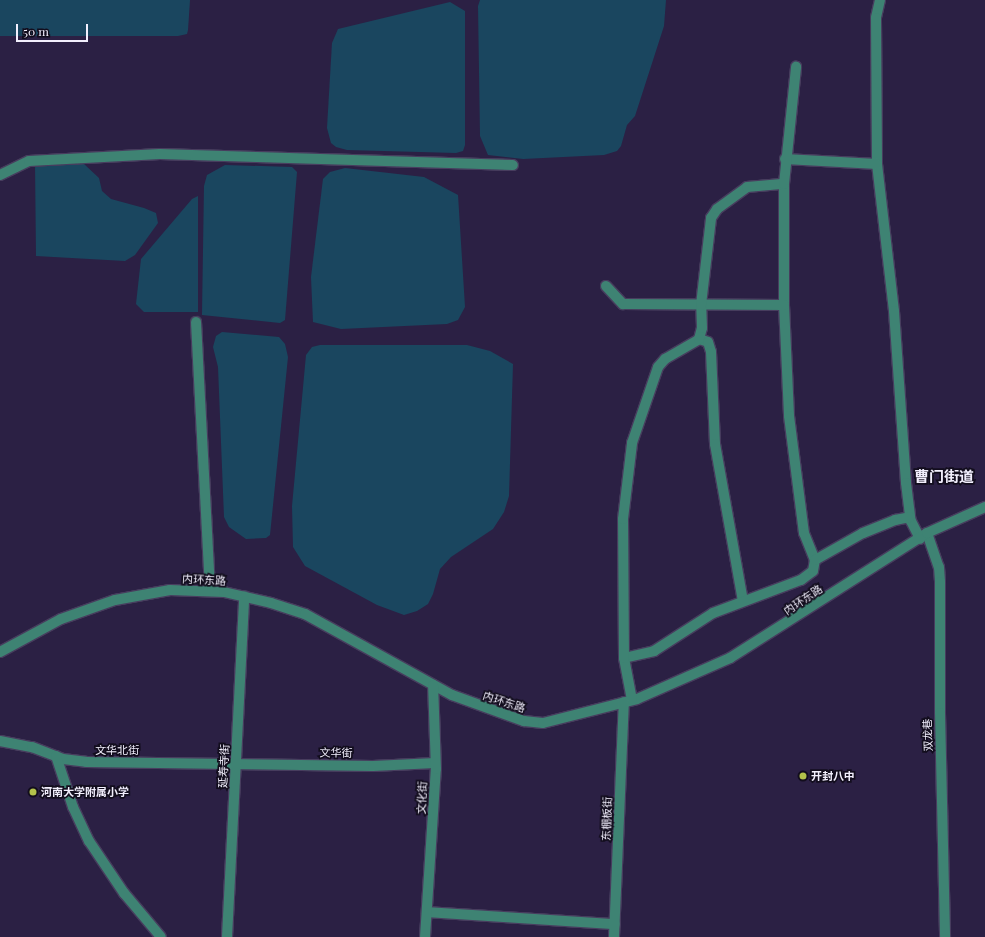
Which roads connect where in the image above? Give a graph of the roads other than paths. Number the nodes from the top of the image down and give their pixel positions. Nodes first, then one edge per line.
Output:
1 (880, 0) edge
2 (796, 67) dead end
3 (785, 159) junction
4 (877, 164) junction
5 (513, 165) dead end
6 (0, 175) edge
7 (784, 184) junction
8 (606, 286) dead end
9 (701, 305) junction
10 (784, 305) junction
11 (196, 322) dead end
12 (699, 339) junction
13 (985, 507) edge
14 (910, 517) junction
15 (924, 536) junction
16 (815, 560) junction
17 (210, 592) junction
18 (244, 596) junction
19 (743, 601) junction
20 (0, 652) edge
21 (624, 658) junction
22 (433, 685) junction
23 (628, 701) junction
24 (0, 741) edge
25 (56, 756) junction
26 (236, 763) junction
27 (435, 763) junction
28 (427, 912) junction
29 (615, 924) junction
30 (161, 937) edge
31 (227, 937) edge
32 (425, 937) edge
33 (614, 937) edge
34 (945, 937) edge

1 - 4 street
2 - 3 street
3 - 4 street
3 - 7 street
4 - 14 street
5 - 6 street
7 - 9 street
7 - 10 street
8 - 9 street
9 - 10 street
9 - 12 street
10 - 16 street
11 - 17 street
12 - 19 street
12 - 21 street, 东棚板街
13 - 15 street, 内环东路
14 - 15 street, 双龙巷
14 - 16 street
15 - 23 street, 内环东路
15 - 34 street, 双龙巷
16 - 19 street
17 - 18 street, 内环东路
17 - 20 street, 内环东路
18 - 22 street, 内环东路
18 - 26 street, 延寿寺街
19 - 21 street
21 - 23 street, 东棚板街
22 - 23 street, 内环东路
22 - 27 street, 文化街
23 - 29 street, 东棚板街
24 - 25 street, 文华北街
25 - 26 street, 文华北街
25 - 30 street
26 - 27 street, 文华街
26 - 31 street, 延寿寺街
27 - 28 street, 文化街
28 - 29 street
28 - 32 street, 文化街
29 - 33 street, 东棚板街

